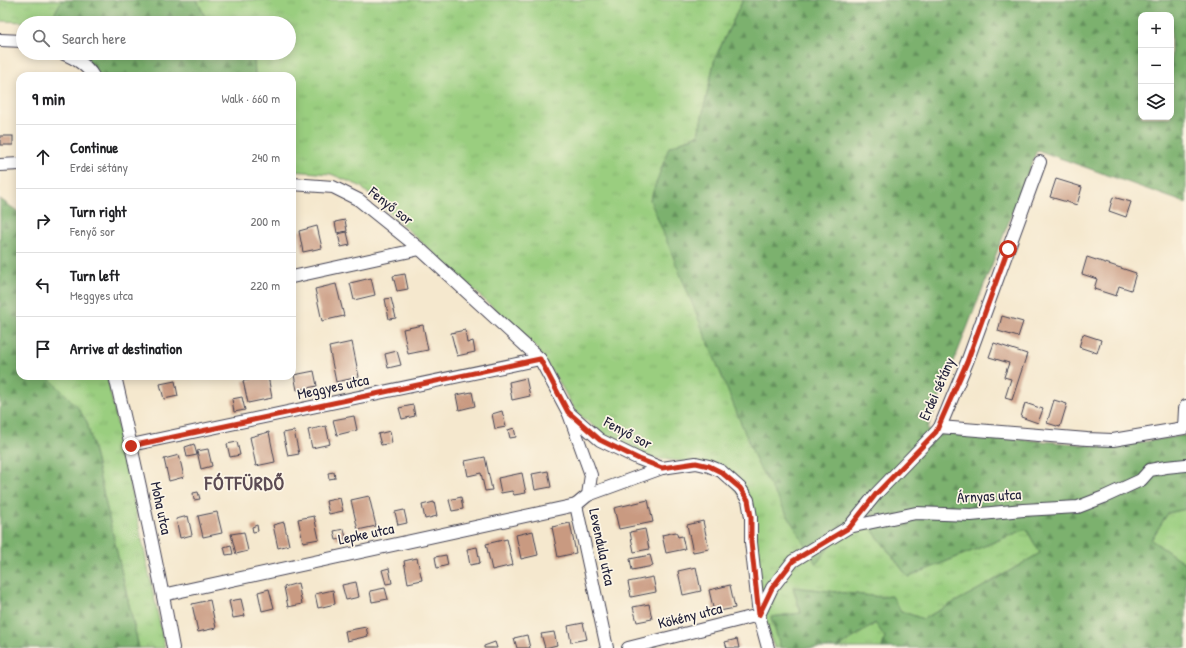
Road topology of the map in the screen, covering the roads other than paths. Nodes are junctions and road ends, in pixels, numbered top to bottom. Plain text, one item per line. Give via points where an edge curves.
1 (0, 40) edge
2 (16, 41) edge
3 (76, 60) edge
4 (91, 72) edge
5 (1040, 162) dead end
6 (16, 164) edge
7 (0, 165) edge
8 (296, 184) edge
9 (420, 249) junction
10 (296, 276) edge
11 (540, 359) junction
12 (116, 380) edge
13 (1186, 406) edge
14 (568, 412) junction
15 (940, 427) junction
16 (1185, 428) edge
17 (131, 446) junction
18 (1186, 465) edge
19 (662, 468) junction
20 (588, 495) junction
21 (576, 505) junction
22 (850, 527) junction
23 (163, 595) junction
24 (759, 615) junction
25 (173, 648) edge
26 (607, 648) edge
27 (628, 648) edge
28 (768, 648) edge

1 - 2 street
3 - 4 street
5 - 15 street, Erdei sétány via 967,362
6 - 7 street
8 - 9 street, Fenyő sor via 334,187 359,200
9 - 10 street
9 - 11 street, Fenyő sor
11 - 14 street, Fenyő sor
11 - 17 street, Meggyes utca
12 - 17 street, Moha utca
13 - 16 street
14 - 19 street, Fenyő sor via 600,440
14 - 20 street, Levendula utca via 591,475
15 - 16 street via 1113,440
15 - 22 street, Erdei sétány via 876,494
17 - 23 street, Moha utca
18 - 22 street, Árnyas utca via 1150,470 1141,480 1078,507 971,515 916,513
19 - 20 street
19 - 24 street, Fenyő sor via 696,463 709,466 721,472 740,488 748,500
20 - 21 street, Levendula utca
21 - 23 street, Lepke utca
21 - 26 street, Levendula utca
22 - 24 street, Erdei sétány via 793,561 772,588
23 - 25 street, Moha utca
24 - 27 street, Kökény utca
24 - 28 street, Fenyő sor

